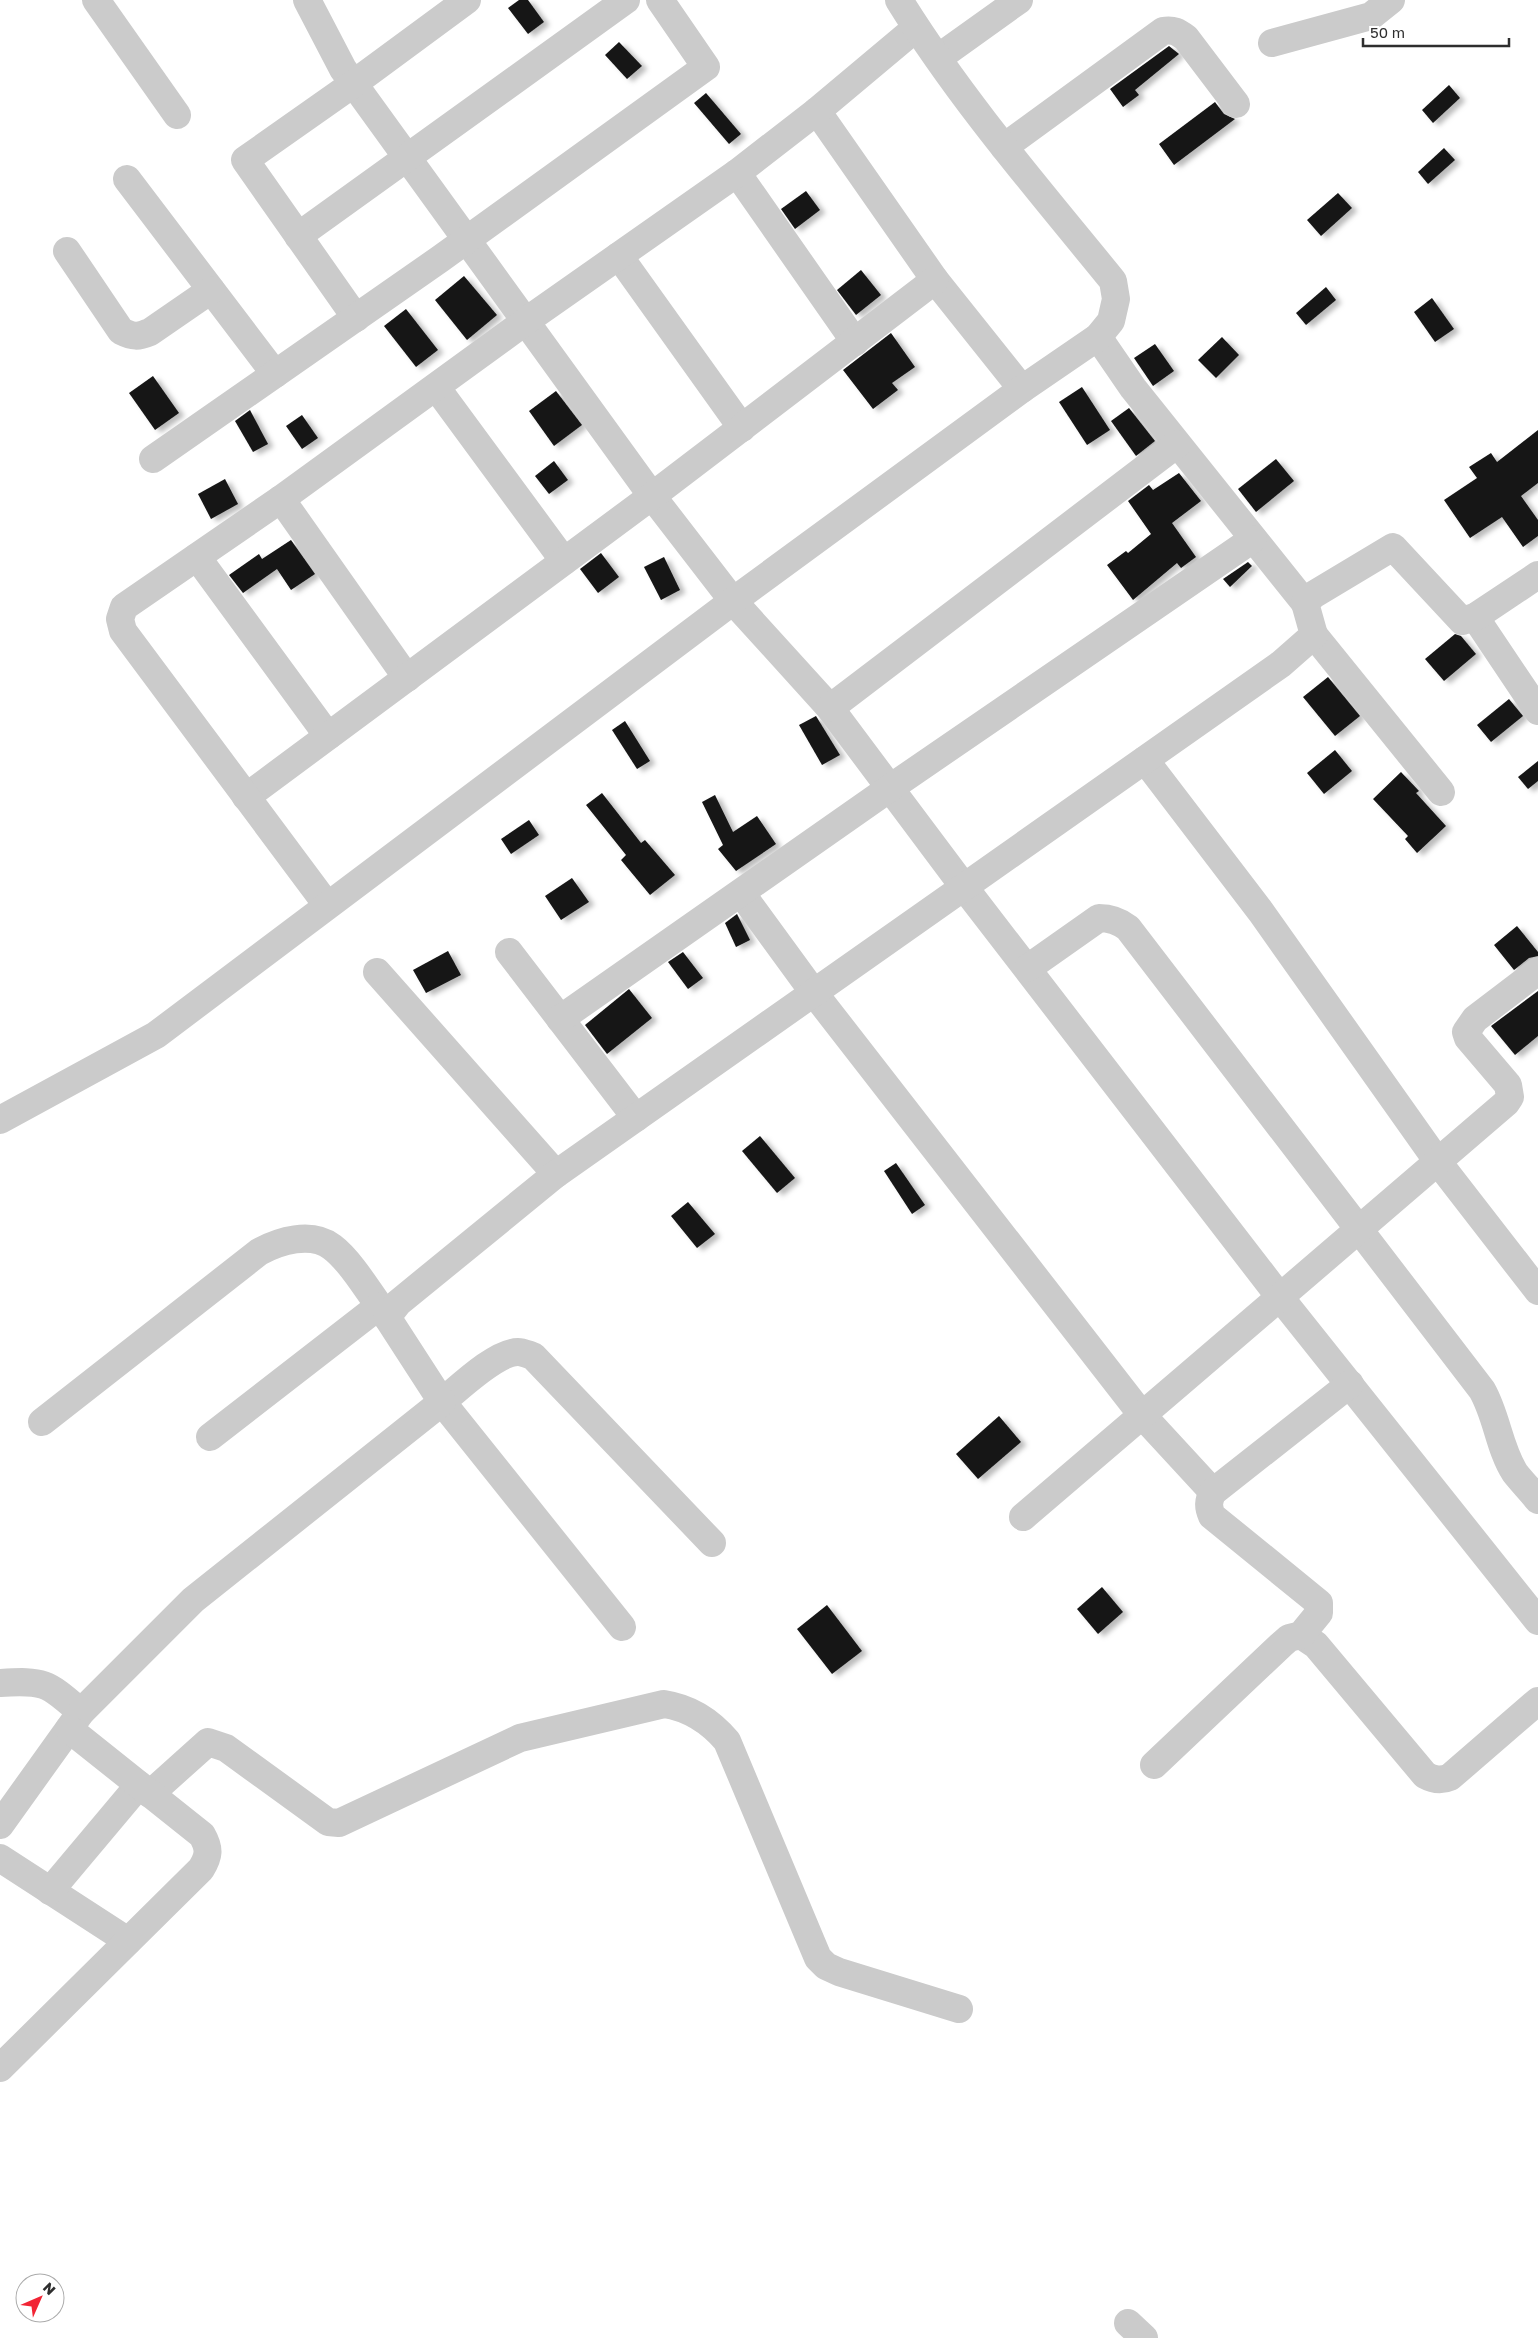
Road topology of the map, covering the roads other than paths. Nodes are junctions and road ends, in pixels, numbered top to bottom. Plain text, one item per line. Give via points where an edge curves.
1 (96, 0) edge
2 (307, 0) edge
3 (467, 0) edge
4 (626, 0) edge
5 (660, 0) edge
6 (899, 0) edge
7 (1019, 0) edge
8 (1391, 0) edge
9 (916, 28) junction
10 (1272, 42) dead end
11 (938, 58) junction
12 (354, 84) junction
13 (1236, 104) dead end
14 (817, 111) junction
15 (177, 115) dead end
16 (1004, 147) junction
17 (408, 158) junction
18 (737, 173) junction
19 (127, 179) dead end
20 (298, 236) junction
21 (468, 239) junction
22 (67, 251) dead end
23 (619, 256) junction
24 (935, 280) junction
25 (211, 290) junction
26 (356, 318) junction
27 (526, 321) junction
28 (1098, 337) junction
29 (855, 342) junction
30 (275, 374) junction
31 (436, 387) junction
32 (1022, 389) junction
33 (742, 428) junction
34 (1177, 444) junction
35 (153, 459) dead end
36 (652, 496) junction
37 (281, 500) junction
38 (1253, 539) junction
39 (197, 557) junction
40 (564, 562) junction
41 (1538, 575) edge
42 (733, 600) junction
43 (1305, 603) junction
44 (1474, 617) junction
45 (1314, 635) junction
46 (407, 678) junction
47 (830, 708) junction
48 (1538, 711) edge
49 (328, 736) junction
50 (1145, 760) junction
51 (890, 788) junction
52 (1441, 792) dead end
53 (246, 797) junction
54 (964, 887) junction
55 (741, 892) junction
56 (327, 904) junction
57 (509, 952) dead end
58 (1028, 968) junction
59 (1538, 971) edge
60 (377, 972) dead end
61 (814, 993) junction
62 (560, 1019) junction
63 (636, 1118) junction
64 (0, 1120) edge
65 (1438, 1162) junction
66 (556, 1174) junction
67 (1359, 1231) junction
68 (1538, 1291) edge
69 (1279, 1296) junction
70 (383, 1312) junction
71 (1350, 1384) junction
72 (442, 1402) junction
73 (1142, 1415) junction
74 (42, 1422) dead end
75 (210, 1437) dead end
76 (1213, 1492) junction
77 (1538, 1500) edge
78 (1023, 1517) dead end
79 (712, 1543) dead end
80 (1538, 1621) edge
81 (622, 1627) dead end
82 (1301, 1634) junction
83 (0, 1683) edge
84 (1538, 1701) edge
85 (75, 1720) junction
86 (1154, 1765) dead end
87 (145, 1790) junction
88 (0, 1825) edge
89 (0, 1858) edge
90 (50, 1891) junction
91 (128, 1941) junction
92 (959, 2009) dead end
93 (0, 2068) edge

1 - 15 street
2 - 12 street
3 - 12 street
4 - 17 street
5 - 21 street via 706,67
6 - 9 street
7 - 11 street
8 - 10 street via 1370,16
9 - 11 street
9 - 14 street
11 - 16 street
12 - 17 street
12 - 20 street via 245,160
13 - 16 street via 1186,38 1177,31 1163,31
14 - 18 street
14 - 24 street
16 - 28 street via 1113,281 1116,299 1111,321
17 - 20 street
17 - 21 street
18 - 23 street
18 - 29 street
19 - 25 street
20 - 26 street
21 - 26 street
21 - 27 street
22 - 25 street via 121,331 131,336 150,332
23 - 27 street
23 - 33 street
24 - 29 street
24 - 32 street
25 - 30 street
26 - 30 street
27 - 31 street
27 - 36 street
28 - 32 street
28 - 34 street
29 - 33 street
30 - 35 street
31 - 37 street
31 - 40 street
32 - 42 street
33 - 36 street
34 - 38 street
34 - 47 street
36 - 40 street
36 - 42 street
37 - 39 street
37 - 46 street
38 - 43 street
38 - 51 street
39 - 49 street
39 - 53 street via 124,607 120,619 124,631
40 - 46 street
41 - 44 street
42 - 47 street
42 - 56 street
43 - 44 street via 1393,547 1462,621
43 - 45 street
44 - 48 street
45 - 50 street via 1281,664
45 - 52 street
46 - 49 street
47 - 51 street
49 - 53 street
50 - 54 street
50 - 65 street via 1260,912
51 - 54 street
51 - 55 street
53 - 56 street
54 - 58 street
54 - 61 street
55 - 61 street
55 - 62 street
56 - 64 street via 156,1035
57 - 62 street
58 - 67 street via 1099,918 1119,921 1128,928
58 - 69 street
59 - 65 street via 1469,1025 1468,1038 1508,1085 1510,1097
60 - 66 street
61 - 63 street
61 - 73 street
62 - 63 street
63 - 66 street
65 - 67 street
65 - 68 street
66 - 70 street
67 - 69 street
67 - 77 street via 1482,1390 1494,1414 1510,1463
69 - 71 street
69 - 73 street
70 - 72 street
70 - 74 street via 331,1246 313,1240 287,1240 273,1244
70 - 75 street
71 - 76 street
71 - 80 street
72 - 79 street via 504,1356 518,1352 533,1356
72 - 81 street
72 - 85 street via 193,1600
73 - 76 street
73 - 78 street
76 - 82 street via 1208,1509 1212,1516 1319,1603 1319,1613
82 - 84 street via 1316,1645 1426,1775 1433,1779 1450,1777
82 - 86 street via 1281,1645
83 - 85 street via 36,1682 54,1688
85 - 87 street
85 - 88 street
87 - 90 street
87 - 91 street via 202,1835 209,1846 208,1858 201,1869
87 - 92 street via 208,1742 226,1748 328,1822 339,1823 520,1738 664,1704 680,1707 715,1727 727,1741 818,1958 839,1972
89 - 90 street
90 - 91 street
91 - 93 street

